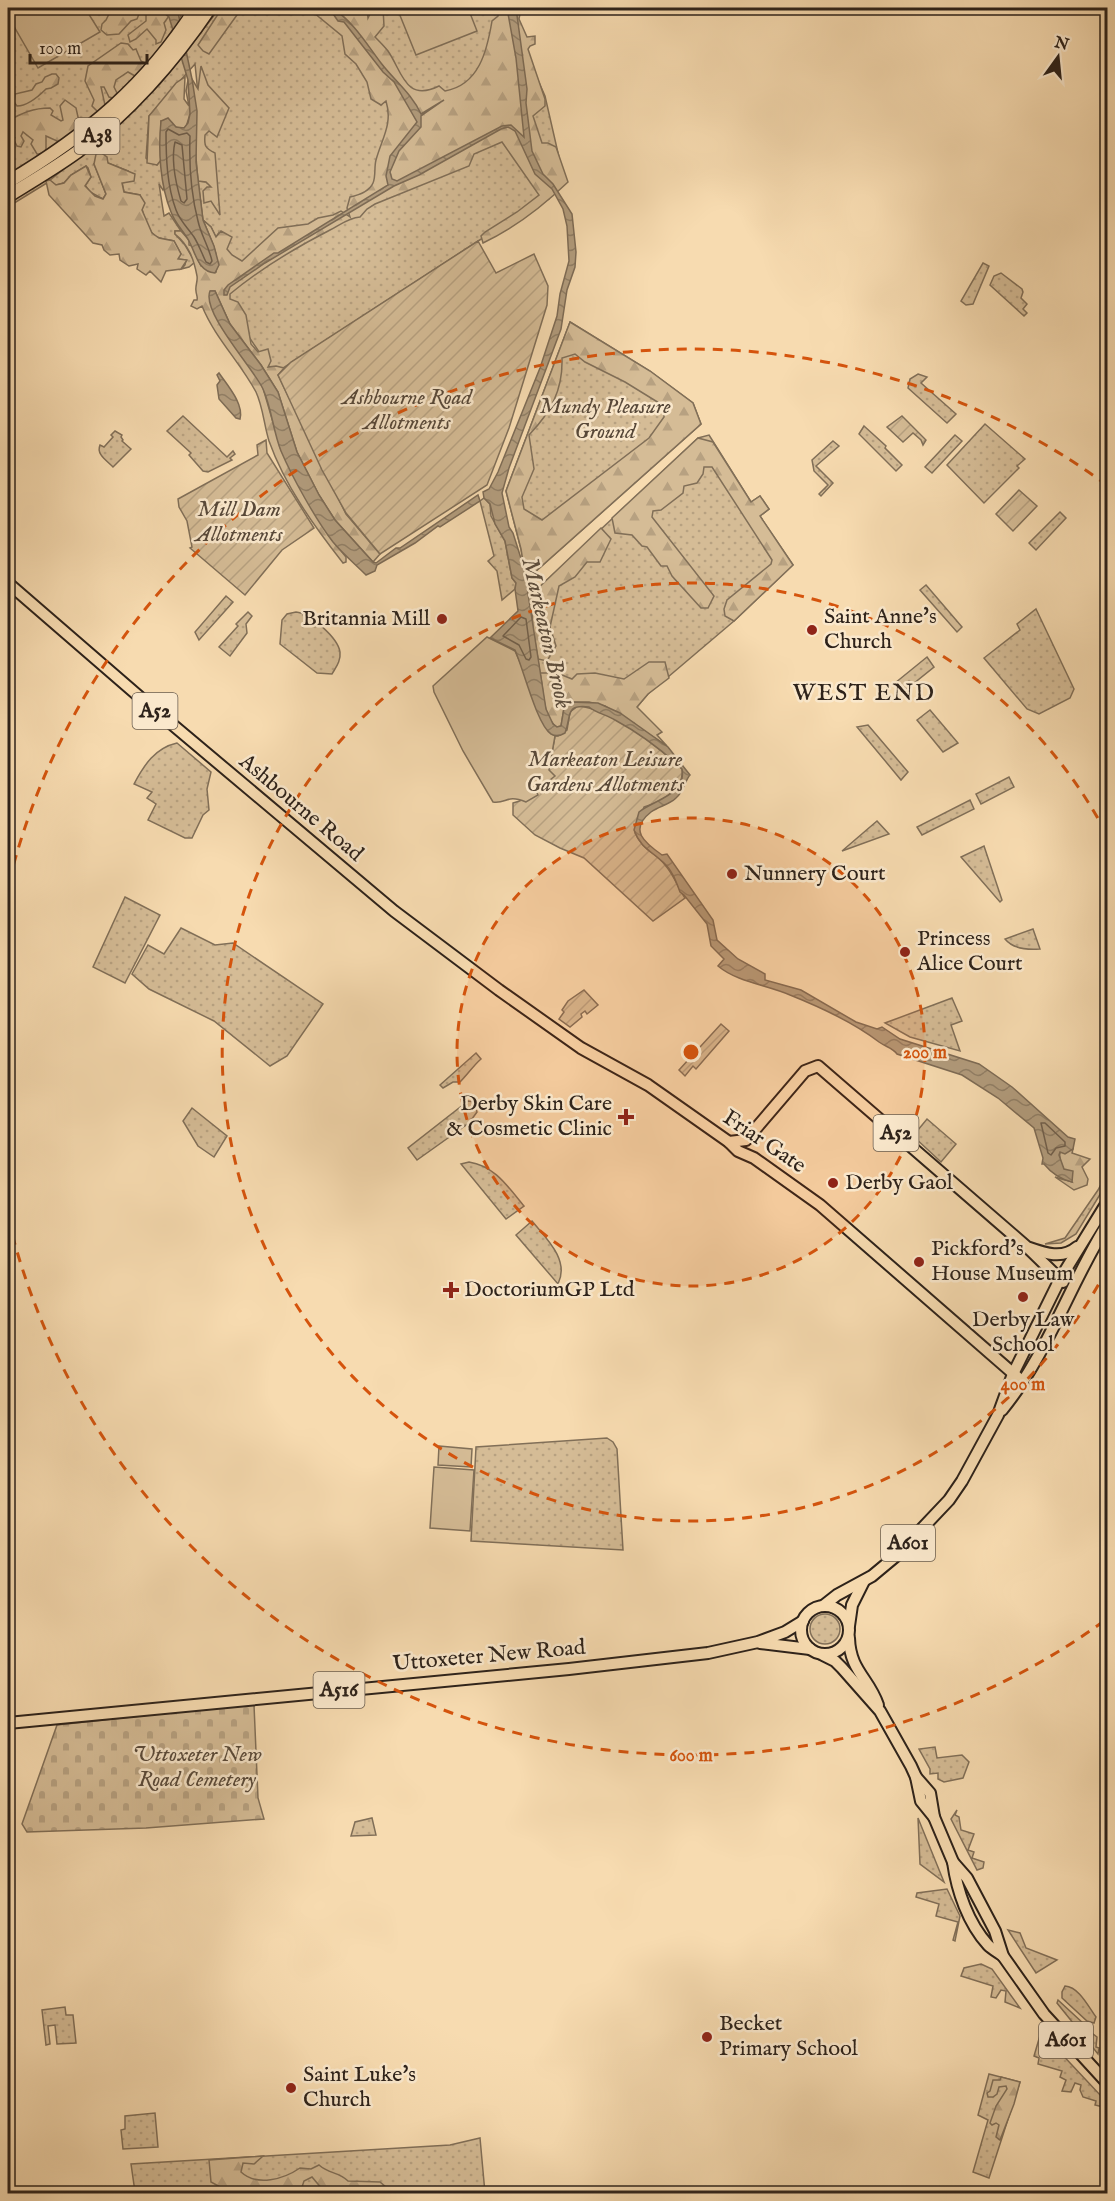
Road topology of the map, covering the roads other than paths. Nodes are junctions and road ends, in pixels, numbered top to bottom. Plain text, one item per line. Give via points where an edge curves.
1 (196, 8) edge
2 (210, 8) edge
3 (8, 182) edge
4 (8, 196) edge
5 (8, 583) edge
6 (581, 1048) joint
7 (746, 1140) junction
8 (729, 1142) junction
9 (754, 1158) junction
10 (1107, 1201) edge
11 (1107, 1222) edge
12 (1080, 1245) junction
13 (1027, 1247) junction
14 (1060, 1279) junction
15 (1068, 1294) junction
16 (1013, 1374) junction
17 (1022, 1382) junction
18 (998, 1415) junction
19 (864, 1581) junction
20 (823, 1606) junction
21 (803, 1621) junction
22 (849, 1626) junction
23 (849, 1638) junction
24 (758, 1642) junction
25 (810, 1649) junction
26 (823, 1655) junction
27 (880, 1711) junction
28 (8, 1723) edge
29 (1107, 2084) edge

1 - 3 highway, A38 via 143,77 99,120
2 - 4 highway, A38 via 174,59 107,128 75,154
5 - 6 main road, Ashbourne Road / A52 via 394,911
6 - 8 main road, Friar Gate / A52 via 648,1085
7 - 8 main road
7 - 9 main road
7 - 13 main road, A52 via 805,1071 815,1066 821,1068
8 - 9 main road, Friar Gate / A52
9 - 16 main road, Friar Gate / A52 via 820,1205
10 - 12 main road, A601
11 - 15 main road, A601
12 - 13 main road, A52 via 1062,1254
12 - 14 main road, A601
13 - 14 main road
14 - 15 main road
14 - 16 main road, A601
15 - 17 main road, A601 via 1050,1335
16 - 17 main road, Friar Gate
16 - 18 main road, A601
17 - 18 main road, A601
18 - 19 main road, A601 via 949,1500 896,1556
19 - 20 main road, A601
19 - 22 main road, A601 via 852,1605
20 - 21 main road, A601
20 - 22 main road via 840,1611
21 - 24 main road, Uttoxeter New Road / A516
21 - 25 main road via 801,1634
22 - 23 main road, A601
23 - 26 main road via 840,1650
23 - 27 main road, A601 via 852,1660
24 - 25 main road, Uttoxeter New Road / A516
24 - 28 main road, Uttoxeter New Road / A516 via 708,1653 611,1664
25 - 26 main road, A601
26 - 27 main road, A601 via 838,1664
27 - 29 main road, A601 via 916,1777 930,1793 934,1817 953,1862 956,1884 973,1921 1044,2014

